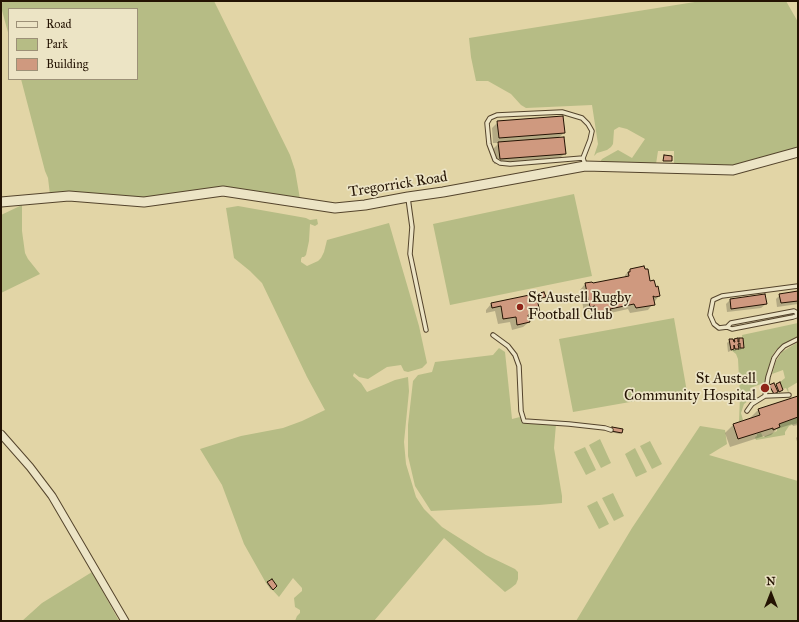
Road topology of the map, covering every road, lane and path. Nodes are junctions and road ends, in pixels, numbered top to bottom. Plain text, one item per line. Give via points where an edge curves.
1 (798, 152) edge
2 (584, 162) junction
3 (408, 197) junction
4 (1, 202) edge
5 (798, 286) edge
6 (798, 313) edge
7 (727, 327) junction
8 (426, 330) dead end
9 (493, 335) dead end
10 (798, 339) edge
11 (789, 395) dead end
12 (765, 396) junction
13 (747, 411) dead end
14 (611, 430) dead end
15 (1, 434) edge
16 (124, 621) edge

1 - 2 street, Tregorrick Road via 733,170
2 - 2 lane via 500,163 495,160 487,123 490,118 497,115 562,112 582,118 592,131
2 - 3 street, Tregorrick Road
3 - 4 street, Tregorrick Road via 335,208 223,191 144,202 69,196
3 - 8 lane via 412,228 410,254
5 - 7 lane via 722,296 713,300 710,315 714,324 719,328
6 - 7 lane via 794,311 746,320 731,323
6 - 7 lane via 793,317 732,329
9 - 14 lane via 508,346 519,366 521,411 524,421
10 - 12 lane via 784,346 774,358
11 - 12 lane
12 - 13 lane via 752,404
15 - 16 street via 52,496

